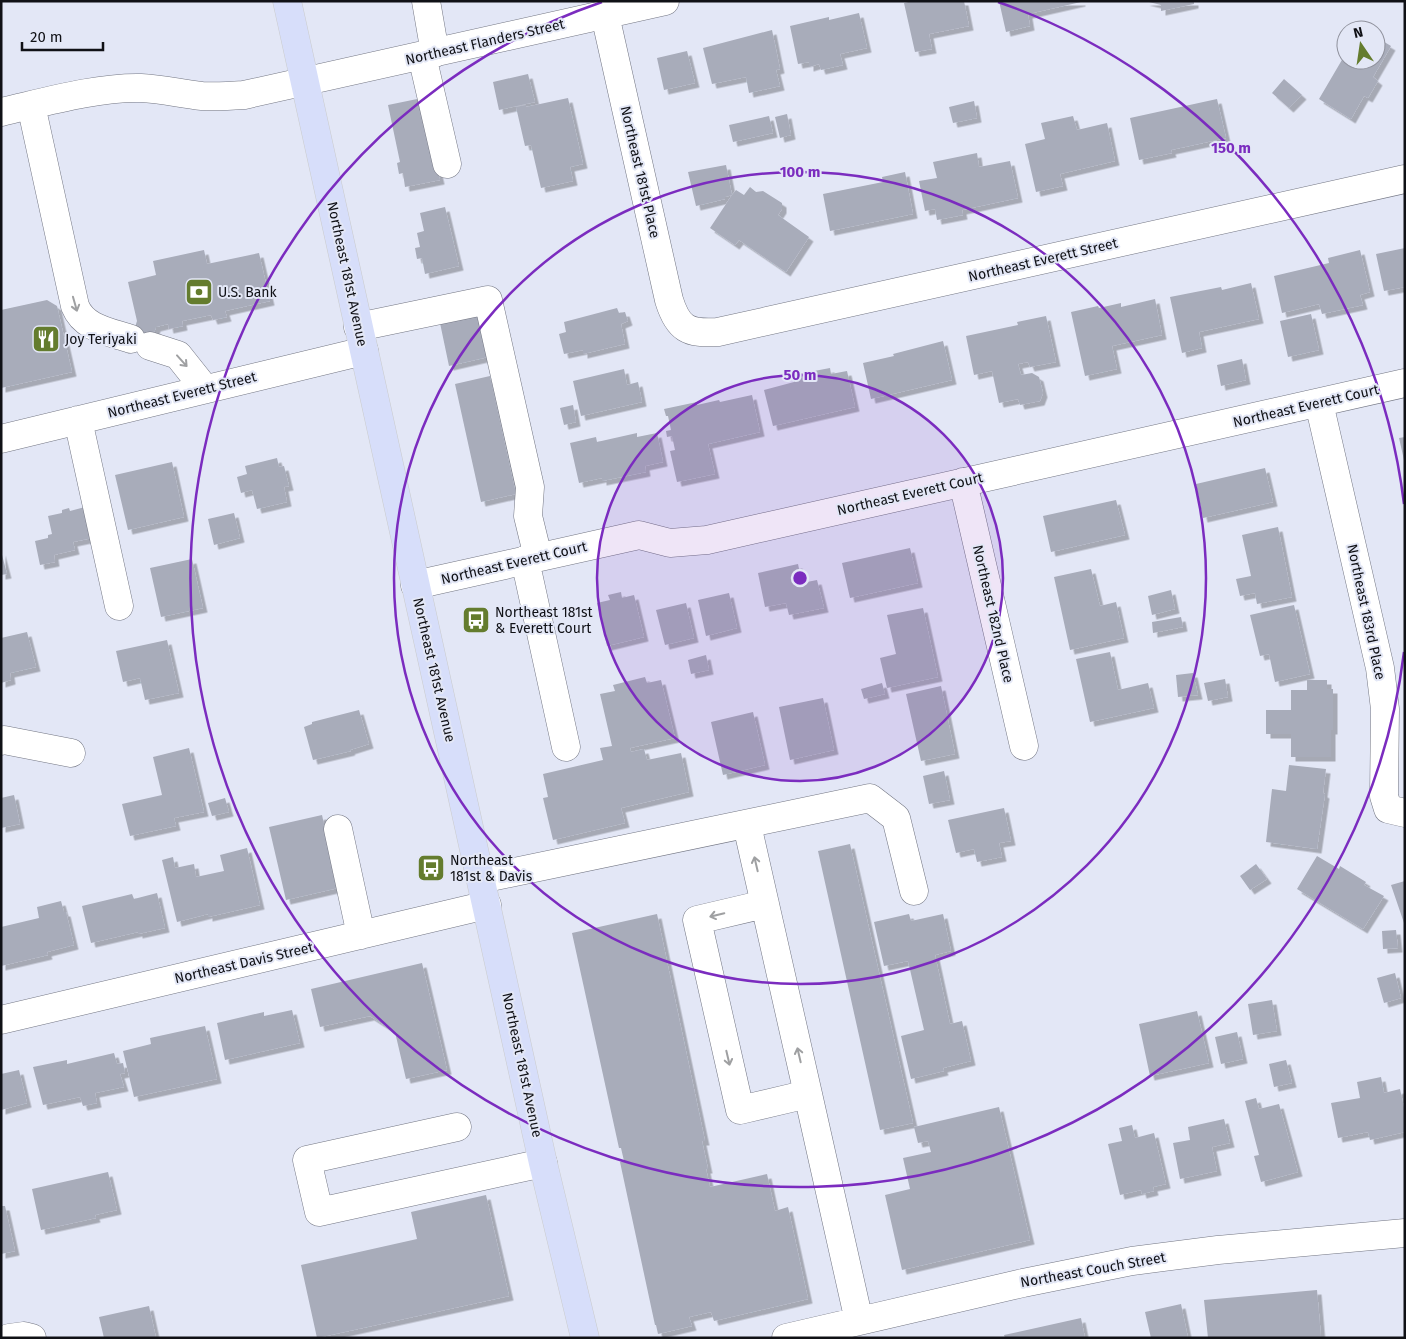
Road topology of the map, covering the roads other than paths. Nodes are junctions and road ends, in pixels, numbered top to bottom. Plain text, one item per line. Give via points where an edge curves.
1 (287, 1) edge
2 (426, 1) edge
3 (665, 1) edge
4 (605, 15) junction
5 (429, 54) junction
6 (304, 82) junction
7 (31, 105) junction
8 (1, 112) edge
9 (447, 164) dead end
10 (1405, 179) edge
11 (682, 325) joint
12 (361, 339) junction
13 (1405, 383) edge
14 (206, 389) junction
15 (1319, 403) junction
16 (78, 420) junction
17 (1, 438) edge
18 (963, 482) junction
19 (531, 559) junction
20 (415, 585) junction
21 (119, 606) dead end
22 (1, 741) edge
23 (1024, 746) dead end
24 (566, 747) dead end
25 (71, 754) dead end
26 (1404, 813) edge
27 (747, 825) junction
28 (338, 829) dead end
29 (914, 891) dead end
30 (484, 892) junction
31 (765, 904) junction
32 (361, 935) junction
33 (1, 1020) edge
34 (808, 1094) junction
35 (457, 1127) dead end
36 (543, 1163) junction
37 (1405, 1233) edge
38 (852, 1327) edge
39 (585, 1338) edge
40 (786, 1338) edge

1 - 6 main road, Northeast 181st Avenue
2 - 5 street
3 - 4 street, Northeast Flanders Street
4 - 5 street, Northeast Flanders Street
4 - 11 street, Northeast 181st Place via 669,300 674,316
5 - 6 street, Northeast Flanders Street
5 - 9 street
6 - 7 street, Northeast Flanders Street via 224,97 122,88
6 - 12 main road, Northeast 181st Avenue
7 - 8 street, Northeast Flanders Street
7 -> 14 street via 78,314 90,325 178,355
10 - 11 street, Northeast Everett Street via 718,332 698,334
12 - 14 street, Northeast Everett Street
12 - 19 street, Northeast Everett Street via 488,300 530,487
12 - 20 main road, Northeast 181st Avenue
13 - 15 street, Northeast Everett Court
14 - 16 street, Northeast Everett Street
15 - 18 street, Northeast Everett Court
15 - 26 street, Northeast 183rd Place via 1380,668 1385,708 1384,796 1388,809
16 - 17 street, Northeast Everett Street
16 - 21 street
18 - 19 street, Northeast Everett Court via 707,540 670,543 639,535
18 - 23 street, Northeast 182nd Place
19 - 20 street, Northeast Everett Court
19 - 24 street
20 - 30 main road, Northeast 181st Avenue
22 - 25 street
27 - 29 street, Northeast Davis Street via 870,798 896,818
27 - 30 street, Northeast Davis Street
31 -> 27 street
28 - 32 street
30 - 32 street, Northeast Davis Street
30 - 36 main road, Northeast 181st Avenue
34 -> 31 street
31 -> 34 street via 697,920 705,958 740,1110
32 - 33 street, Northeast Davis Street
34 - 38 street via 848,1271
35 - 36 street via 307,1160 319,1212
36 - 39 main road, Northeast 181st Avenue
37 - 38 street, Northeast Couch Street via 1132,1261 1023,1282
38 - 40 street, Northeast Couch Street

